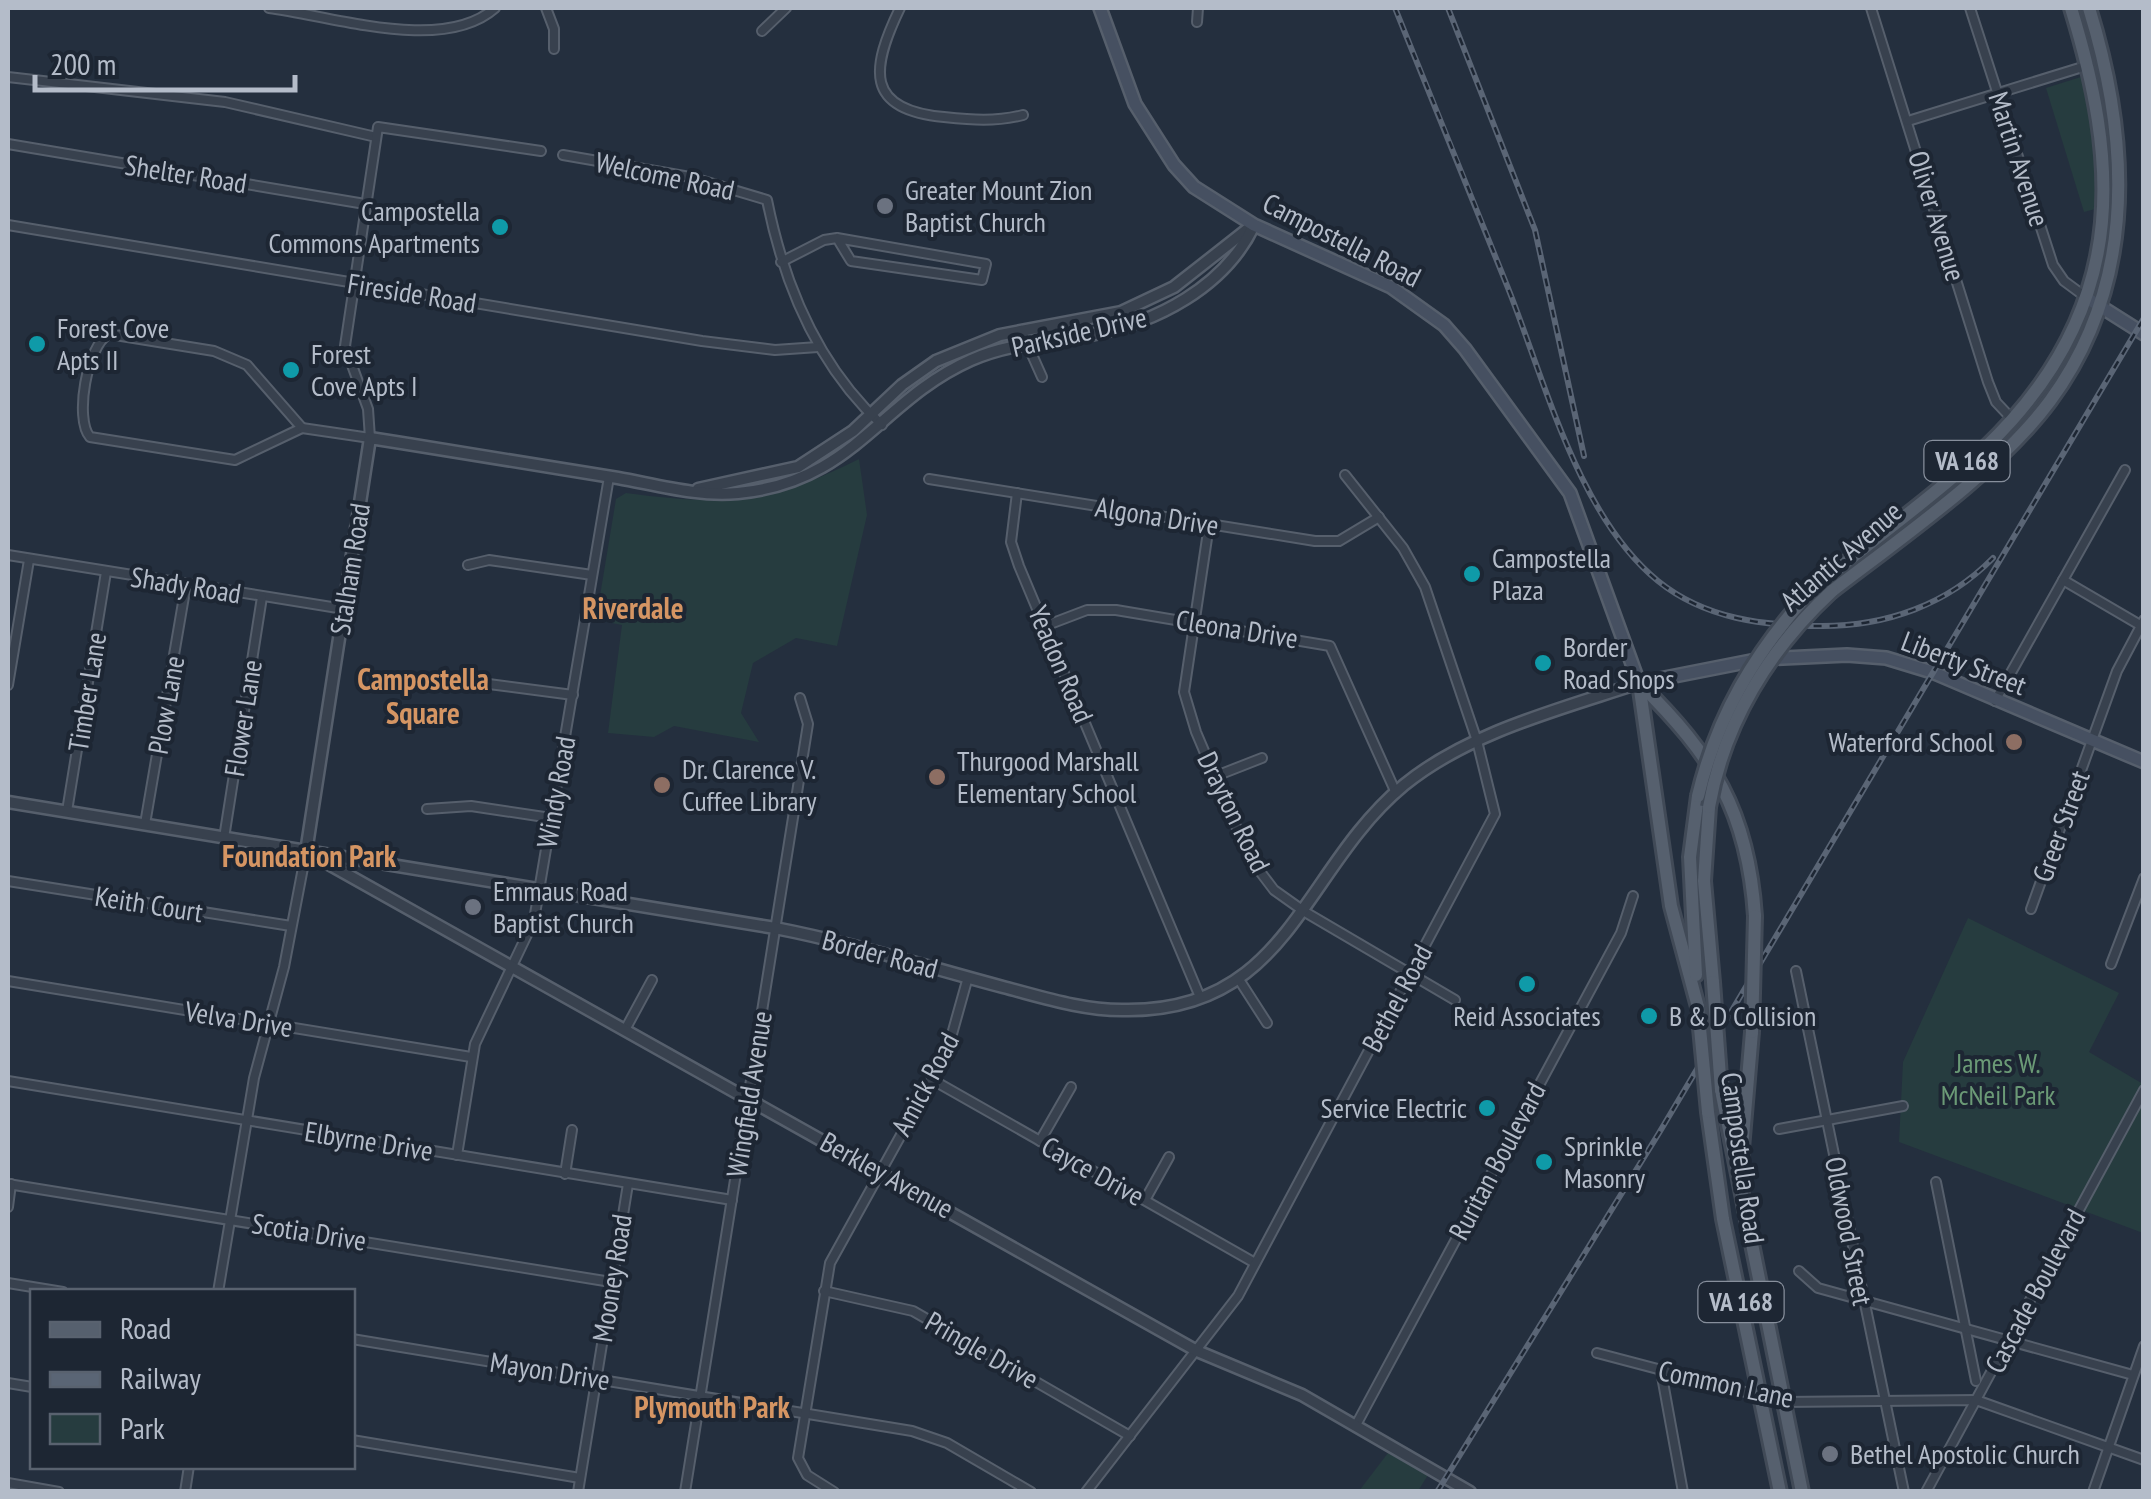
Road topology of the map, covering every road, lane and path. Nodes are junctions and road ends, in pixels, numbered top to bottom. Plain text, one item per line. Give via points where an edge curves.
1 (268, 8) edge
2 (495, 8) edge
3 (546, 8) edge
4 (786, 8) edge
5 (900, 8) edge
6 (1100, 8) edge
7 (1198, 8) edge
8 (1871, 8) edge
9 (1970, 8) edge
10 (2071, 8) edge
11 (2089, 8) edge
12 (323, 11) edge
13 (1198, 22) dead end
14 (762, 32) dead end
15 (554, 49) dead end
16 (2088, 65) junction
17 (8, 77) edge
18 (1998, 94) junction
19 (1023, 115) dead end
20 (1908, 121) junction
21 (376, 137) junction
22 (8, 144) edge
23 (541, 152) dead end
24 (562, 155) dead end
25 (365, 204) junction
26 (8, 225) edge
27 (1254, 225) junction
28 (837, 238) junction
29 (782, 262) junction
30 (352, 283) junction
31 (2087, 298) junction
32 (2101, 307) junction
33 (1022, 330) junction
34 (2144, 334) edge
35 (1026, 343) junction
36 (818, 347) junction
37 (1042, 377) dead end
38 (871, 414) junction
39 (2012, 420) junction
40 (882, 425) junction
41 (302, 428) junction
42 (370, 438) junction
43 (2125, 470) dead end
44 (1345, 475) dead end
45 (609, 477) junction
46 (930, 479) dead end
47 (698, 489) junction
48 (1017, 493) junction
49 (1379, 516) junction
50 (1209, 525) junction
51 (8, 556) edge
52 (28, 560) junction
53 (468, 565) dead end
54 (106, 572) junction
55 (592, 575) junction
56 (2063, 580) junction
57 (186, 585) junction
58 (262, 597) junction
59 (344, 609) junction
60 (1194, 622) junction
61 (2142, 623) edge
62 (1045, 626) junction
63 (1639, 683) junction
64 (8, 685) edge
65 (448, 687) dead end
66 (573, 696) junction
67 (800, 698) dead end
68 (1995, 701) junction
69 (1477, 742) junction
70 (2092, 743) junction
71 (1262, 758) dead end
72 (2144, 762) edge
73 (1216, 776) junction
74 (1396, 793) junction
75 (8, 802) edge
76 (427, 809) dead end
77 (67, 811) junction
78 (551, 818) junction
79 (145, 824) junction
80 (224, 838) junction
81 (306, 852) junction
82 (370, 862) junction
83 (2144, 878) edge
84 (8, 881) edge
85 (361, 882) junction
86 (540, 890) junction
87 (1634, 896) dead end
88 (2031, 910) dead end
89 (1305, 912) junction
90 (291, 926) junction
91 (776, 928) junction
92 (2111, 964) dead end
93 (514, 966) junction
94 (1796, 971) dead end
95 (1410, 974) junction
96 (968, 977) junction
97 (1238, 978) junction
98 (652, 980) dead end
99 (8, 981) edge
100 (1200, 997) junction
101 (1455, 1000) dead end
102 (1698, 1007) junction
103 (268, 1023) junction
104 (1267, 1023) dead end
105 (626, 1028) junction
106 (471, 1057) junction
107 (931, 1080) junction
108 (8, 1081) edge
109 (1071, 1087) dead end
110 (2144, 1090) edge
111 (748, 1097) junction
112 (1903, 1106) dead end
113 (246, 1121) junction
114 (1826, 1121) junction
115 (1779, 1128) dead end
116 (572, 1130) dead end
117 (1040, 1142) junction
118 (456, 1155) junction
119 (1169, 1157) dead end
120 (879, 1170) junction
121 (565, 1174) junction
122 (1936, 1182) dead end
123 (9, 1184) edge
124 (628, 1184) junction
125 (1739, 1195) junction
126 (732, 1200) junction
127 (1146, 1200) junction
128 (8, 1207) edge
129 (230, 1218) junction
130 (1254, 1263) junction
131 (1799, 1271) dead end
132 (8, 1282) edge
133 (611, 1282) junction
134 (46, 1289) edge
135 (218, 1289) edge
136 (824, 1291) junction
137 (1863, 1301) junction
138 (1969, 1330) junction
139 (355, 1339) edge
140 (2007, 1340) junction
141 (2144, 1346) edge
142 (1197, 1351) junction
143 (1597, 1354) dead end
144 (1661, 1371) junction
145 (2133, 1375) junction
146 (596, 1379) junction
147 (1976, 1381) dead end
148 (700, 1396) junction
149 (1761, 1398) junction
150 (1884, 1400) junction
151 (1976, 1400) junction
152 (1783, 1402) junction
153 (804, 1414) junction
154 (1356, 1424) junction
155 (1130, 1436) junction
156 (355, 1440) edge
157 (2108, 1447) junction
158 (2144, 1460) edge
159 (580, 1478) junction
160 (8, 1483) edge
161 (1927, 1490) edge
162 (59, 1492) edge
163 (578, 1492) edge
164 (684, 1492) edge
165 (834, 1492) edge
166 (1031, 1492) edge
167 (1086, 1492) edge
168 (1470, 1492) edge
169 (1684, 1492) edge
170 (1780, 1492) edge
171 (1802, 1492) edge
172 (1904, 1492) edge
173 (1940, 1492) edge
174 (2093, 1492) edge

1 - 12 street
2 - 12 street via 467,25 436,32
3 - 15 street
4 - 14 street
5 - 19 street via 878,63 880,82 897,106 994,122
6 - 27 main road, Campostella Road via 1129,91 1174,165 1208,197
7 - 13 street
8 - 20 street, Oliver Avenue
9 - 18 street, Martin Avenue
10 - 16 main road, Atlantic Avenue / VA 168
11 - 32 main road, Atlantic Avenue / VA 168 via 2112,90 2120,154 2114,248
16 - 18 street
16 - 31 main road, Atlantic Avenue / VA 168 via 2105,172
17 - 21 street via 225,102
18 - 20 street
18 - 31 street, Martin Avenue via 2053,265
20 - 39 street, Oliver Avenue via 1992,394
21 - 23 street via 378,127
21 - 25 street, Stalham Road
22 - 25 street, Shelter Road
24 - 29 street, Welcome Road via 690,177 767,200
25 - 30 street, Stalham Road
26 - 30 street, Fireside Road
27 - 33 street, Parkside Drive via 1157,296 1110,315
27 - 35 street, Parkside Drive via 1223,270 1159,314 1092,334
27 - 63 main road, Campostella Road via 1391,287 1444,325 1570,493
28 - 28 street via 851,261 982,280 986,264
28 - 29 street
29 - 36 street
30 - 36 street, Fireside Road via 702,341 775,350
30 - 42 street, Stalham Road via 344,346 368,410
31 - 32 main road
31 - 39 main road, Atlantic Avenue / VA 168
32 - 34 main road
32 - 125 main road, Atlantic Avenue / VA 168, bridge via 2069,372 2026,428 1791,631 1732,728 1709,808 1704,880 1721,1090
33 - 35 street
33 - 38 street, Parkside Drive via 936,362
35 - 37 street
35 - 40 street, Parkside Drive via 947,373
36 - 38 street
38 - 40 street
38 - 47 street, Parkside Drive via 798,467
39 - 102 main road, Atlantic Avenue / VA 168, bridge via 1810,592 1746,672 1722,720 1698,796 1690,886
40 - 47 street, Parkside Drive via 827,468 797,481 736,493
41 - 41 street via 235,460 96,440 85,432 82,417 92,352 101,338 116,334 225,354 247,365
41 - 42 street, Parkside Drive
42 - 45 street, Parkside Drive
42 - 59 street, Stalham Road
43 - 56 street
44 - 49 street, Bethel Road
45 - 47 street, Parkside Drive
45 - 55 street, Windy Road
46 - 48 street, Algona Drive
48 - 50 street, Algona Drive
48 - 62 street, Yeadon Road via 1013,549
49 - 50 street, Algona Drive via 1351,536 1328,542
49 - 69 street, Bethel Road via 1425,587
50 - 60 street, Drayton Road
51 - 52 street, Shady Road
52 - 54 street, Shady Road
52 - 64 street
53 - 55 street via 489,560
54 - 57 street, Shady Road
54 - 77 street, Timber Lane
55 - 66 street, Windy Road
56 - 61 street
56 - 68 street
57 - 58 street, Shady Road
57 - 79 street, Plow Lane
58 - 59 street, Shady Road
58 - 80 street, Flower Lane
59 - 81 street, Stalham Road
60 - 62 street, Cleona Drive via 1100,609
60 - 73 street, Drayton Road via 1184,692
60 - 74 street, Cleona Drive via 1330,646
61 - 70 street, Greer Street
62 - 100 street, Yeadon Road
63 - 68 main road, Liberty Street via 1742,661 1846,655 1908,664
63 - 69 street, Border Road
63 - 102 main road via 1671,906
63 - 125 main road, bridge via 1725,787 1748,852 1752,1032
65 - 66 street via 480,683
66 - 78 street, Windy Road
67 - 91 street, Wingfield Avenue via 808,724
68 - 70 main road, Liberty Street
69 - 74 street, Border Road
69 - 95 street, Bethel Road via 1495,814
70 - 72 main road, Liberty Street
70 - 88 street, Greer Street
71 - 73 street
73 - 89 street, Drayton Road via 1262,877
74 - 89 street, Border Road via 1346,847
75 - 77 street, Border Road
76 - 78 street via 471,806
77 - 79 street, Border Road
78 - 86 street, Windy Road
79 - 80 street, Border Road
80 - 81 street, Border Road
81 - 82 street, Border Road
81 - 85 street, Berkley Avenue
81 - 90 street, Stalham Road
82 - 85 street
82 - 86 street, Border Road
83 - 92 street
84 - 90 street, Keith Court
85 - 93 street, Berkley Avenue
86 - 91 street, Border Road
86 - 93 street, Windy Road
87 - 154 street, Ruritan Boulevard via 1621,933
89 - 95 street, Drayton Road
89 - 97 street, Border Road
90 - 103 street, Stalham Road
91 - 96 street, Border Road
91 - 111 street, Wingfield Avenue
93 - 105 street, Berkley Avenue
93 - 106 street, Windy Road
94 - 114 street, Oldwood Street
95 - 101 street, Drayton Road
95 - 130 street, Bethel Road
96 - 100 street, Border Road via 1108,1010
96 - 107 street, Amick Road via 952,1042
97 - 100 street, Border Road
97 - 104 street
98 - 105 street
99 - 103 street, Velva Drive
102 - 149 main road, Campostella Road / VA 168, bridge via 1723,1219
103 - 106 street, Velva Drive
103 - 113 street, Stalham Road
105 - 111 street, Berkley Avenue
106 - 118 street, Windy Road
107 - 117 street, Cayce Drive
107 - 120 street, Amick Road
108 - 113 street, Elbyrne Drive
109 - 117 street
110 - 140 street, Cascade Boulevard
111 - 120 street, Berkley Avenue
111 - 126 street, Wingfield Avenue
112 - 114 street
113 - 118 street, Elbyrne Drive
113 - 129 street, Stalham Road
114 - 115 street
114 - 137 street, Oldwood Street
116 - 121 street
117 - 127 street, Cayce Drive
118 - 121 street, Elbyrne Drive
119 - 127 street
120 - 136 street, Amick Road via 835,1251
120 - 142 street, Berkley Avenue
121 - 124 street, Elbyrne Drive
122 - 138 street
123 - 128 street
123 - 129 street, Scotia Drive
124 - 126 street, Elbyrne Drive
124 - 133 street, Mooney Road
125 - 152 main road, Campostella Road / VA 168
126 - 148 street, Wingfield Avenue
127 - 130 street, Cayce Drive
129 - 133 street, Scotia Drive
129 - 135 street, Stalham Road
130 - 142 street, Bethel Road
131 - 137 street via 1813,1285
132 - 134 street
133 - 146 street, Mooney Road
136 - 153 street, Amick Road
136 - 155 street, Pringle Drive via 912,1311
137 - 138 street
137 - 150 street, Oldwood Street
138 - 140 street
138 - 147 street
139 - 146 street, Mayon Drive
140 - 145 street
140 - 151 street, Cascade Boulevard
141 - 145 street
142 - 154 street, Berkley Avenue
142 - 155 street, Bethel Road
143 - 144 street, Common Lane
144 - 149 street, Common Lane
144 - 169 street
145 - 157 street
146 - 148 street, Mayon Drive
146 - 159 street, Mooney Road
148 - 153 street, Mayon Drive
148 - 164 street, Wingfield Avenue
149 - 152 street, Common Lane
149 - 170 main road, Campostella Road / VA 168
150 - 151 street, Common Lane
150 - 152 street, Common Lane
150 - 172 street, Oldwood Street
151 - 157 street, Common Lane
151 - 161 street, Cascade Boulevard
152 - 171 main road, Campostella Road / VA 168
153 - 165 street, Amick Road via 800,1467
153 - 166 street, Mayon Drive via 928,1435
154 - 168 street, Berkley Avenue
155 - 167 street, Bethel Road
156 - 159 street
157 - 158 street, Common Lane
157 - 174 street
159 - 163 street, Mooney Road
160 - 162 street
161 - 173 street

